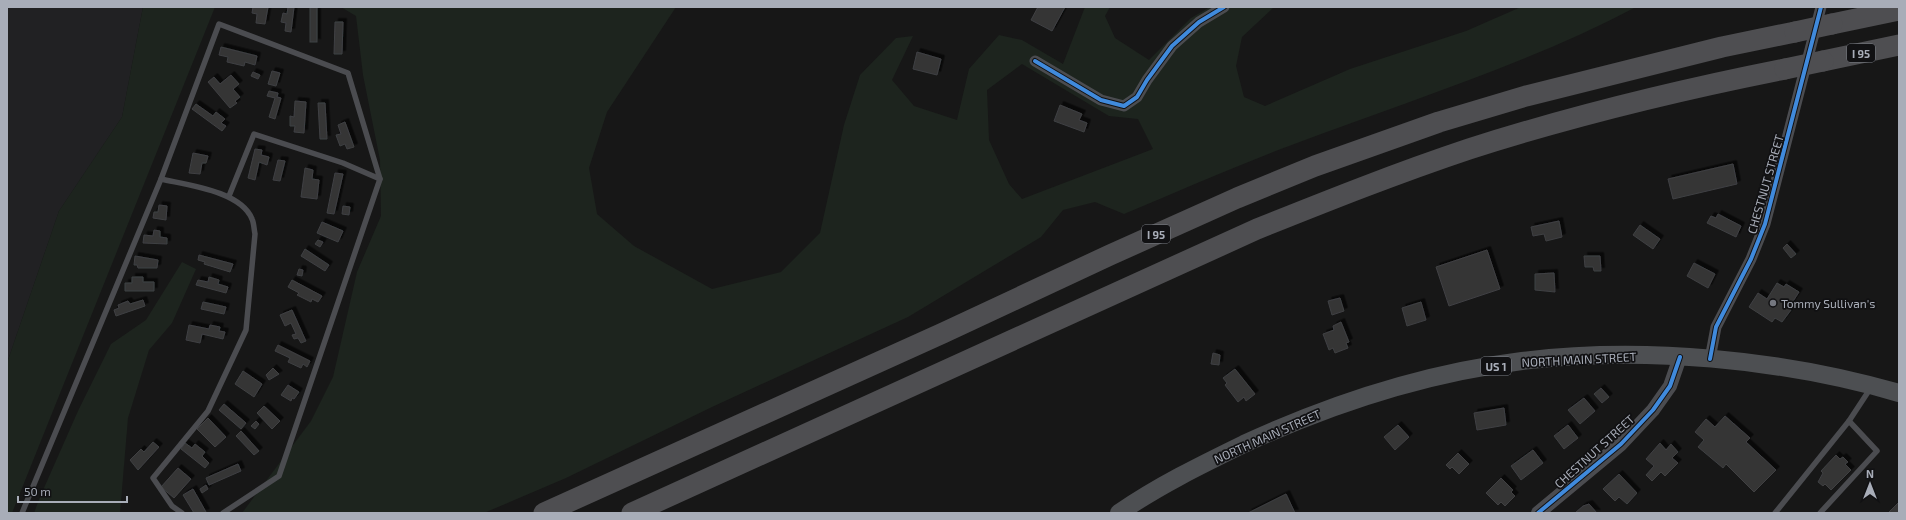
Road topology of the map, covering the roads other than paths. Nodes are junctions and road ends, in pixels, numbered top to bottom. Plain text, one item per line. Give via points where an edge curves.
1 (1224, 7) edge
2 (1820, 7) edge
3 (1899, 10) edge
4 (1899, 45) edge
5 (1035, 61) dead end
6 (161, 179) junction
7 (380, 179) junction
8 (229, 196) junction
9 (1680, 357) junction
10 (1710, 359) junction
11 (1873, 386) junction
12 (1899, 393) edge
13 (1850, 421) junction
14 (22, 513) edge
15 (182, 513) edge
16 (223, 513) edge
17 (544, 513) edge
18 (632, 513) edge
19 (1119, 513) edge
20 (1538, 513) edge
21 (1774, 513) edge
22 (1820, 513) edge

1 - 5 street via 1200,22 1172,46 1137,98 1124,106 1101,100
2 - 10 street, CHESTNUT STREET via 1765,224 1751,259 1716,327
3 - 17 highway, I 95, bridge via 1722,46 1526,96 1439,122 1315,166 1117,252
4 - 18 highway, I 95, bridge via 1632,103 1568,120 1469,149 1343,194 1257,229
6 - 7 lane via 219,24 348,73
6 - 8 lane
6 - 14 lane
7 - 8 lane via 343,163 254,134
7 - 16 lane via 279,476
8 - 15 lane via 240,203 252,219 254,234 246,330 208,411 153,478 172,506
9 - 10 main road, NORTH MAIN STREET / US 1
9 - 19 main road, NORTH MAIN STREET / US 1 via 1600,356 1522,361 1428,379 1315,413 1275,430 1174,479
9 - 20 street, CHESTNUT STREET via 1670,386 1653,410 1621,444
10 - 11 main road, NORTH MAIN STREET / US 1 via 1792,369
11 - 12 main road, NORTH MAIN STREET / US 1
11 - 13 lane
13 - 21 lane
13 - 22 lane via 1877,452

